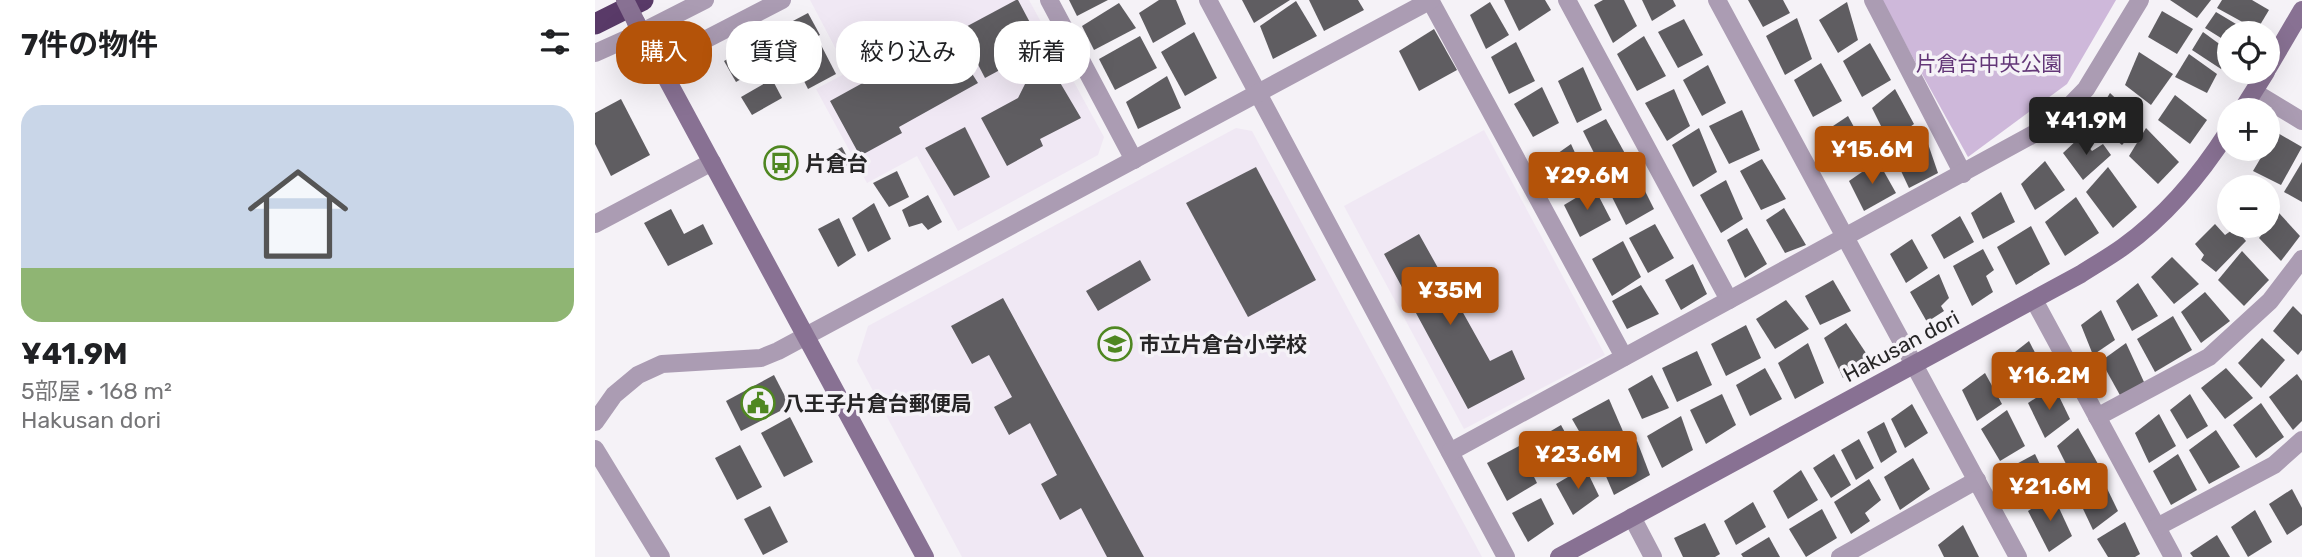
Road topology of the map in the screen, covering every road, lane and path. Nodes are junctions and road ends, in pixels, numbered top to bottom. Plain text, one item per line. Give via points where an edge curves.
1 (625, 0) edge
2 (643, 0) edge
3 (705, 0) edge
4 (782, 0) edge
5 (1049, 0) edge
6 (1208, 0) edge
7 (1431, 0) edge
8 (1567, 0) edge
9 (1717, 0) edge
10 (1873, 0) edge
11 (2140, 0) edge
12 (2302, 10) edge
13 (636, 21) edge
14 (654, 21) edge
15 (595, 24) edge
16 (712, 36) edge
17 (616, 41) edge
18 (2280, 48) edge
19 (595, 53) edge
20 (670, 84) edge
21 (2258, 84) edge
22 (2253, 92) junction
23 (1258, 93) junction
24 (2249, 98) edge
25 (2302, 121) edge
26 (2217, 149) edge
27 (1134, 160) junction
28 (712, 162) junction
29 (1963, 174) junction
30 (595, 224) edge
31 (1845, 237) junction
32 (2302, 258) edge
33 (1729, 300) junction
34 (2034, 300) junction
35 (806, 336) junction
36 (1624, 357) junction
37 (1914, 364) junction
38 (2097, 417) junction
39 (595, 422) edge
40 (2302, 440) edge
41 (595, 449) edge
42 (1450, 452) junction
43 (1977, 480) junction
44 (1632, 517) junction
45 (2157, 527) junction
46 (1849, 555) edge
47 (661, 557) edge
48 (925, 557) edge
49 (1506, 557) edge
50 (1559, 557) edge
51 (1653, 557) edge
52 (2018, 557) edge
53 (2173, 557) edge

1 - 13 street, bridge
2 - 15 highway
3 - 14 street
4 - 16 street
5 - 27 street
6 - 23 street
7 - 23 street
7 - 36 street
8 - 33 street
9 - 31 street
10 - 29 street
11 - 29 street via 2086,89 2052,124
12 - 18 street
17 - 19 street
20 - 28 street
21 - 22 street
22 - 24 street
22 - 25 street
23 - 27 street
23 - 42 street
26 - 34 street, Hakusan dori via 2168,208 2133,239
27 - 35 street
28 - 30 street
28 - 35 street
29 - 31 street
31 - 33 street
31 - 37 street
32 - 38 street via 2270,301 2209,357
33 - 36 street
34 - 37 street, Hakusan dori
34 - 38 street
35 - 39 street via 761,358 662,364 614,395
35 - 48 street
36 - 42 street
37 - 43 street
37 - 44 street, Hakusan dori
38 - 45 street
40 - 45 street via 2274,465
41 - 47 street
42 - 49 street
43 - 46 street
43 - 52 street
44 - 50 street, Hakusan dori
44 - 51 street
45 - 53 street

